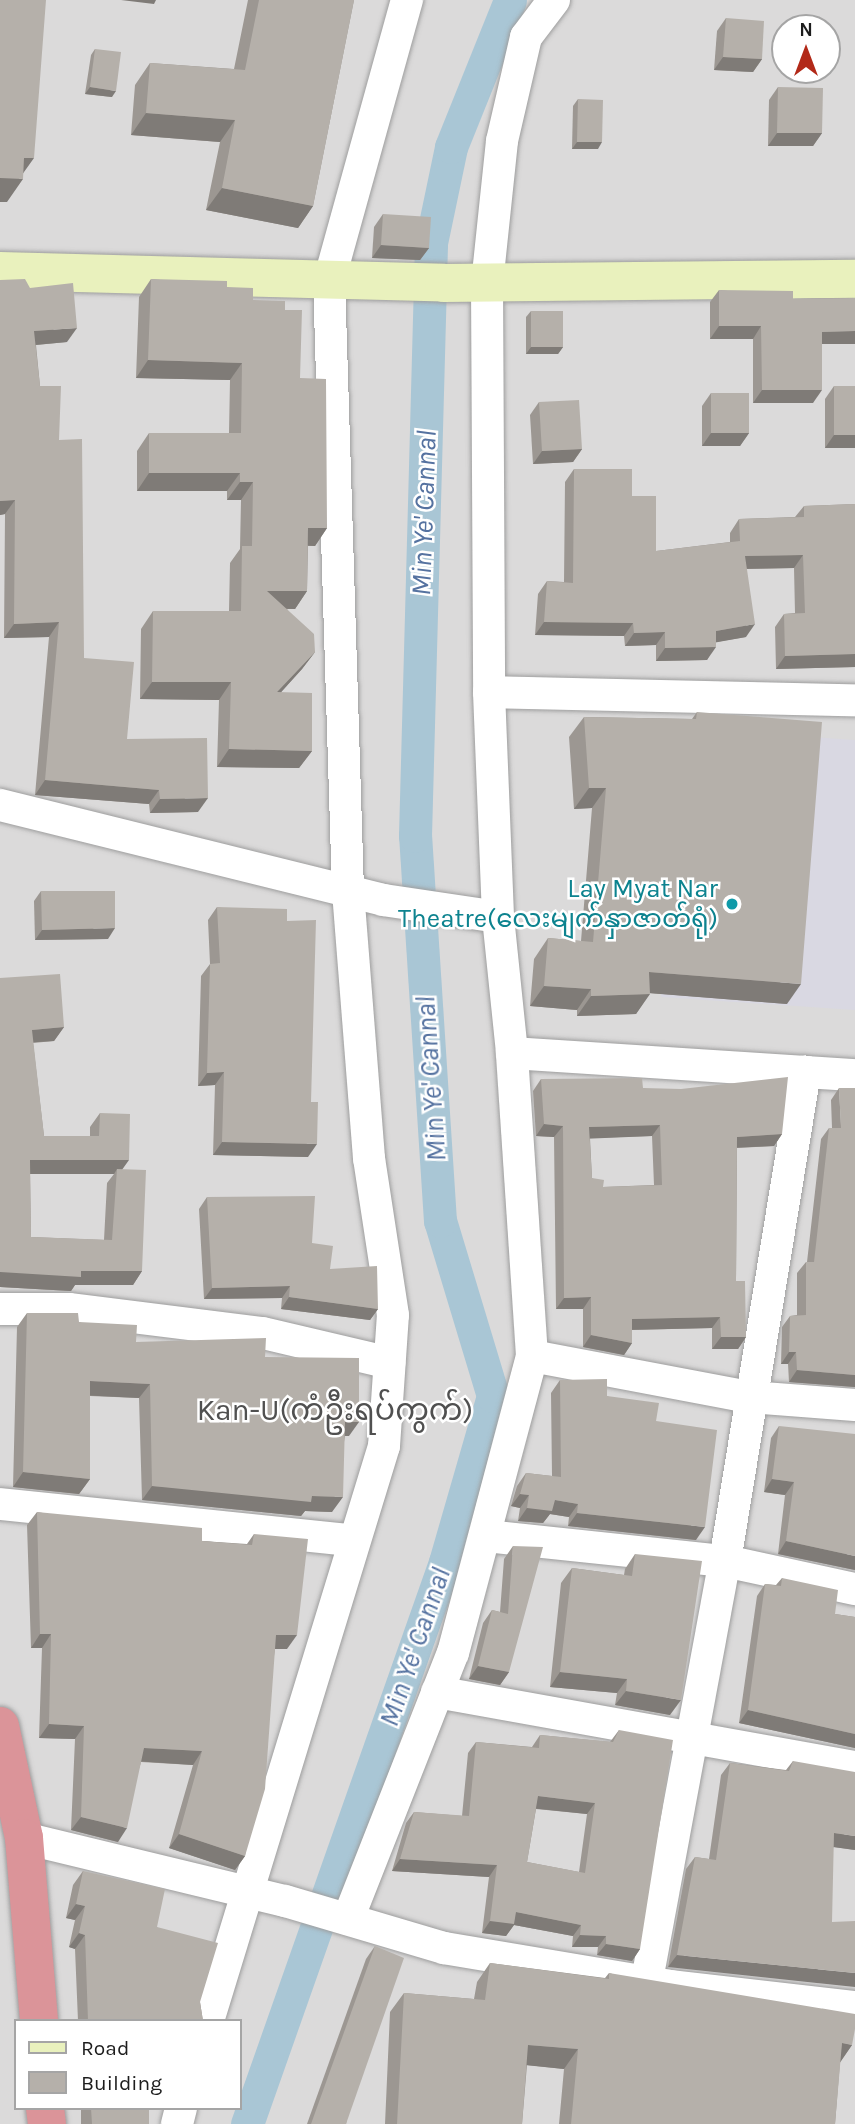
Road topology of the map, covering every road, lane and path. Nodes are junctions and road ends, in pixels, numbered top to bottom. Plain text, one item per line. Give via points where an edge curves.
1 (407, 0) edge
2 (554, 0) edge
3 (0, 271) edge
4 (855, 279) edge
5 (346, 281) junction
6 (487, 283) junction
7 (489, 692) junction
8 (855, 700) edge
9 (0, 805) edge
10 (348, 891) junction
11 (498, 917) junction
12 (512, 1053) junction
13 (805, 1072) junction
14 (855, 1075) edge
15 (0, 1309) edge
16 (532, 1356) junction
17 (390, 1363) junction
18 (750, 1397) junction
19 (855, 1405) edge
20 (0, 1504) edge
21 (486, 1536) junction
22 (351, 1540) junction
23 (725, 1561) junction
24 (855, 1590) edge
25 (438, 1692) junction
26 (0, 1726) edge
27 (691, 1739) junction
28 (855, 1767) edge
29 (6, 1792) edge
30 (24, 1838) junction
31 (247, 1892) junction
32 (339, 1917) junction
33 (647, 1980) junction
34 (855, 2007) edge
35 (39, 2019) edge
36 (209, 2019) edge

1 - 5 street
2 - 6 street via 526,37 502,141
3 - 5 street
4 - 6 street
5 - 6 street
5 - 10 street
6 - 7 street
7 - 8 street
7 - 11 street
9 - 10 street
10 - 11 street via 383,901
10 - 17 street via 369,1158 393,1315
11 - 12 street
12 - 13 street
12 - 16 street
13 - 14 street
13 - 18 street
15 - 17 street via 69,1309 263,1334
16 - 18 street
16 - 21 street
17 - 22 street via 384,1446
18 - 19 street
18 - 23 street
20 - 22 street
21 - 23 street
21 - 25 street
22 - 31 street via 271,1830
23 - 24 street
23 - 27 street
25 - 27 street
25 - 32 street
26 - 29 highway
27 - 28 street
27 - 33 street
29 - 30 highway
30 - 31 street
30 - 35 highway
31 - 32 street
31 - 36 street
32 - 33 street via 444,1948
33 - 34 street

